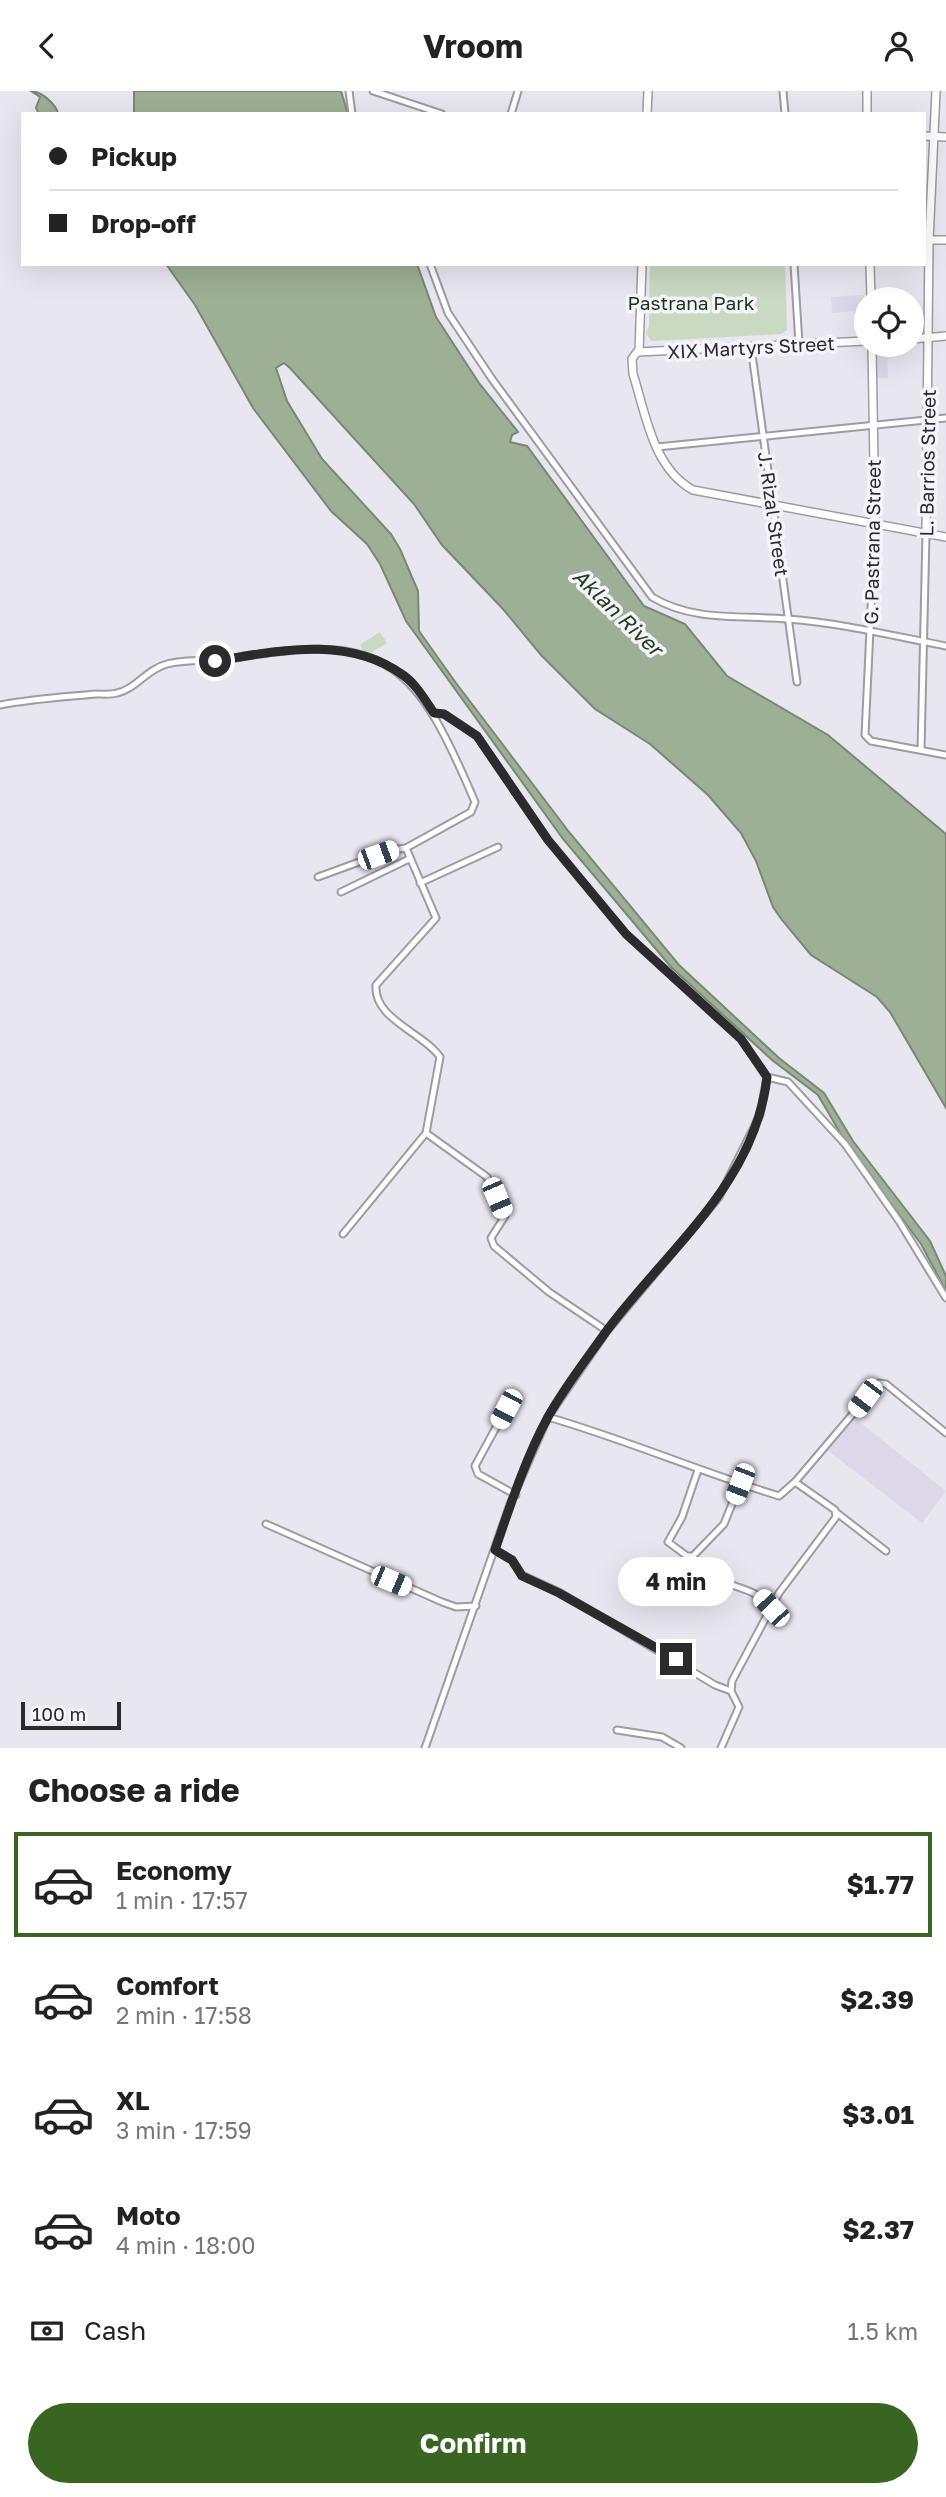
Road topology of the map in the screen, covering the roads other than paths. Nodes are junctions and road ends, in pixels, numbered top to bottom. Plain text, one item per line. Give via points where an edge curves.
1 (349, 91) edge
2 (373, 91) edge
3 (509, 91) edge
4 (648, 91) edge
5 (783, 91) edge
6 (867, 91) edge
7 (936, 91) edge
8 (517, 93) edge
9 (352, 112) edge
10 (436, 112) edge
11 (512, 112) edge
12 (648, 112) edge
13 (785, 112) edge
14 (867, 112) edge
15 (926, 136) edge
16 (934, 136) junction
17 (946, 137) edge
18 (927, 240) edge
19 (946, 240) edge
20 (431, 266) edge
21 (642, 266) edge
22 (794, 266) edge
23 (870, 266) edge
24 (871, 287) edge
25 (946, 336) edge
26 (924, 338) edge
27 (929, 338) junction
28 (854, 342) edge
29 (799, 344) junction
30 (751, 347) junction
31 (638, 352) junction
32 (872, 357) edge
33 (946, 418) edge
34 (928, 419) junction
35 (873, 425) junction
36 (764, 437) junction
37 (657, 447) junction
38 (773, 507) junction
39 (875, 524) junction
40 (926, 534) junction
41 (946, 537) edge
42 (789, 619) junction
43 (870, 632) junction
44 (924, 642) junction
45 (946, 646) edge
46 (797, 682) dead end
47 (0, 705) edge
48 (434, 713) junction
49 (921, 750) junction
50 (946, 755) edge
51 (498, 847) dead end
52 (406, 848) junction
53 (409, 859) junction
54 (318, 877) dead end
55 (420, 883) junction
56 (341, 892) dead end
57 (767, 1077) junction
58 (426, 1133) junction
59 (343, 1234) dead end
60 (946, 1298) edge
61 (607, 1331) junction
62 (506, 1409) dead end
63 (548, 1417) junction
64 (946, 1433) edge
65 (698, 1470) junction
66 (795, 1482) junction
67 (740, 1484) junction
68 (516, 1495) junction
69 (837, 1513) junction
70 (266, 1524) dead end
71 (495, 1550) junction
72 (886, 1551) dead end
73 (690, 1557) junction
74 (476, 1606) junction
75 (771, 1608) junction
76 (731, 1691) junction
77 (617, 1730) dead end
78 (425, 1748) edge
79 (681, 1748) edge
80 (721, 1748) edge

1 - 9 street
2 - 10 street
3 - 8 street
4 - 12 street
5 - 13 street
6 - 14 street
7 - 16 street, L. Barrios Street
8 - 11 street
15 - 16 street
16 - 17 street
16 - 18 street, L. Barrios Street
18 - 19 street
18 - 27 street, L. Barrios Street
20 - 42 street via 448,313 492,379 652,597 676,609 724,617
21 - 31 street
22 - 29 street
23 - 24 street
25 - 27 street
26 - 27 street
27 - 34 street, L. Barrios Street
28 - 29 street, XIX Martyrs Street
29 - 30 street, XIX Martyrs Street
30 - 31 street, XIX Martyrs Street
30 - 36 street, J. Rizal Street
31 - 37 street via 632,359 633,374
32 - 35 street, G. Pastrana Street
33 - 34 street
34 - 35 street
34 - 40 street, L. Barrios Street
35 - 36 street
35 - 39 street, G. Pastrana Street
36 - 37 street
36 - 38 street, J. Rizal Street
37 - 38 street via 672,475 693,491
38 - 39 street
38 - 42 street, J. Rizal Street
39 - 40 street
39 - 43 street, G. Pastrana Street
40 - 41 street
40 - 44 street, L. Barrios Street
42 - 43 street
42 - 46 street, J. Rizal Street
43 - 44 street
43 - 49 street, G. Pastrana Street via 867,738
44 - 45 street
44 - 49 street, L. Barrios Street
47 - 48 street via 125,691 152,670 170,663 215,661 275,650 330,649 389,665 414,685
48 - 52 street via 474,806
48 - 57 street via 444,714 477,736 548,840 626,934 741,1039
49 - 50 street
51 - 55 street
52 - 53 street
52 - 54 street
53 - 55 street
53 - 56 street
55 - 58 street via 436,919 381,978 375,992 388,1013 440,1057
57 - 60 street via 788,1082 845,1144 900,1221
57 - 61 street via 760,1115 719,1197
58 - 59 street
58 - 61 street via 489,1180 505,1219 491,1238 494,1246 549,1292
61 - 63 street
62 - 68 street via 475,1466 478,1474
63 - 65 street via 620,1438
63 - 68 street
64 - 66 street via 880,1383
65 - 67 street
65 - 73 street via 668,1542
66 - 67 street via 779,1496
66 - 69 street
67 - 73 street via 724,1524
68 - 71 street
69 - 72 street
69 - 75 street
70 - 74 street via 442,1602
71 - 74 street
71 - 76 street via 512,1560 522,1576
73 - 75 street via 729,1583 759,1595
74 - 78 street
75 - 76 street
76 - 80 street via 739,1707
77 - 79 street via 662,1737

